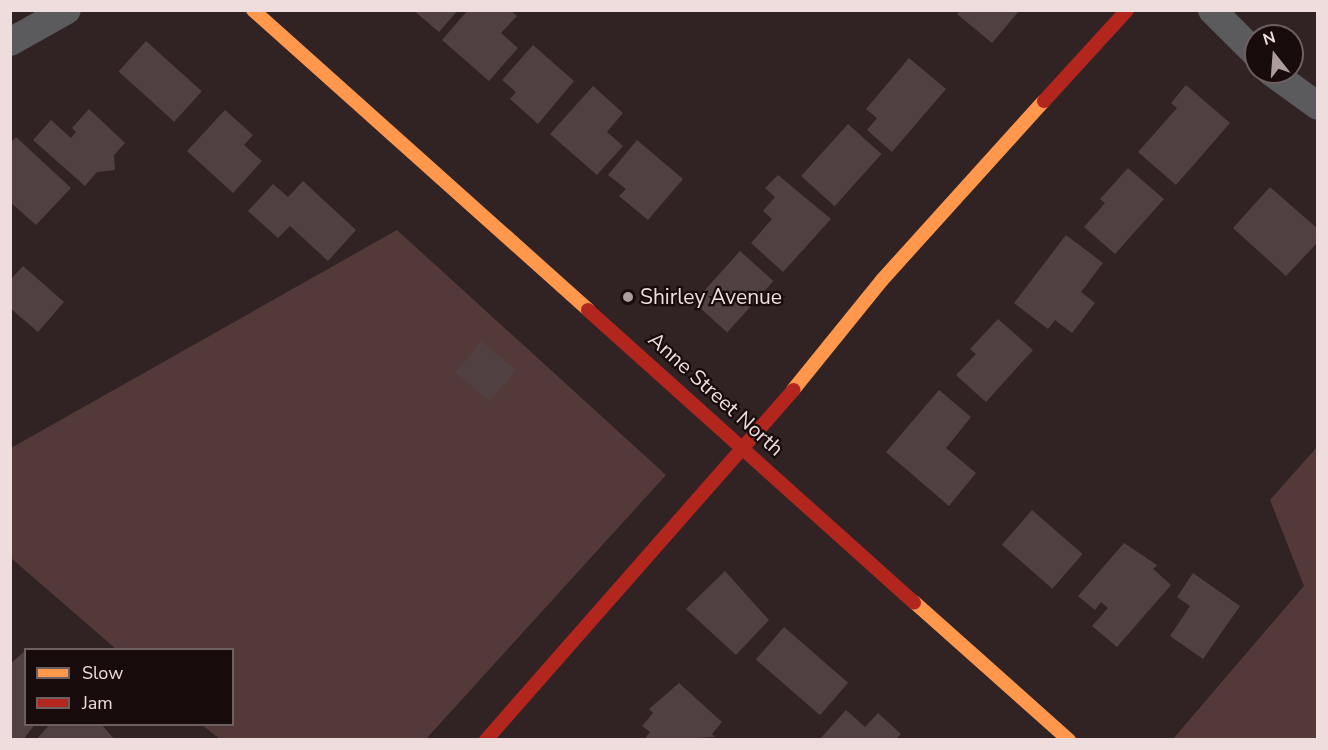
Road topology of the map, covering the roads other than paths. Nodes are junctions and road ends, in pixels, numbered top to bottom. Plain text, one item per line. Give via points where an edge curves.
1 (67, 10) edge
2 (252, 10) edge
3 (1127, 10) edge
4 (1212, 10) edge
5 (10, 42) edge
6 (1244, 42) edge
7 (1287, 84) edge
8 (1317, 106) edge
9 (747, 448) junction
10 (486, 740) edge
11 (1069, 740) edge

1 - 5 street
2 - 9 street, Anne Street North
3 - 9 street via 882,280
4 - 6 street
7 - 8 street
9 - 10 street
9 - 11 street, Anne Street North

